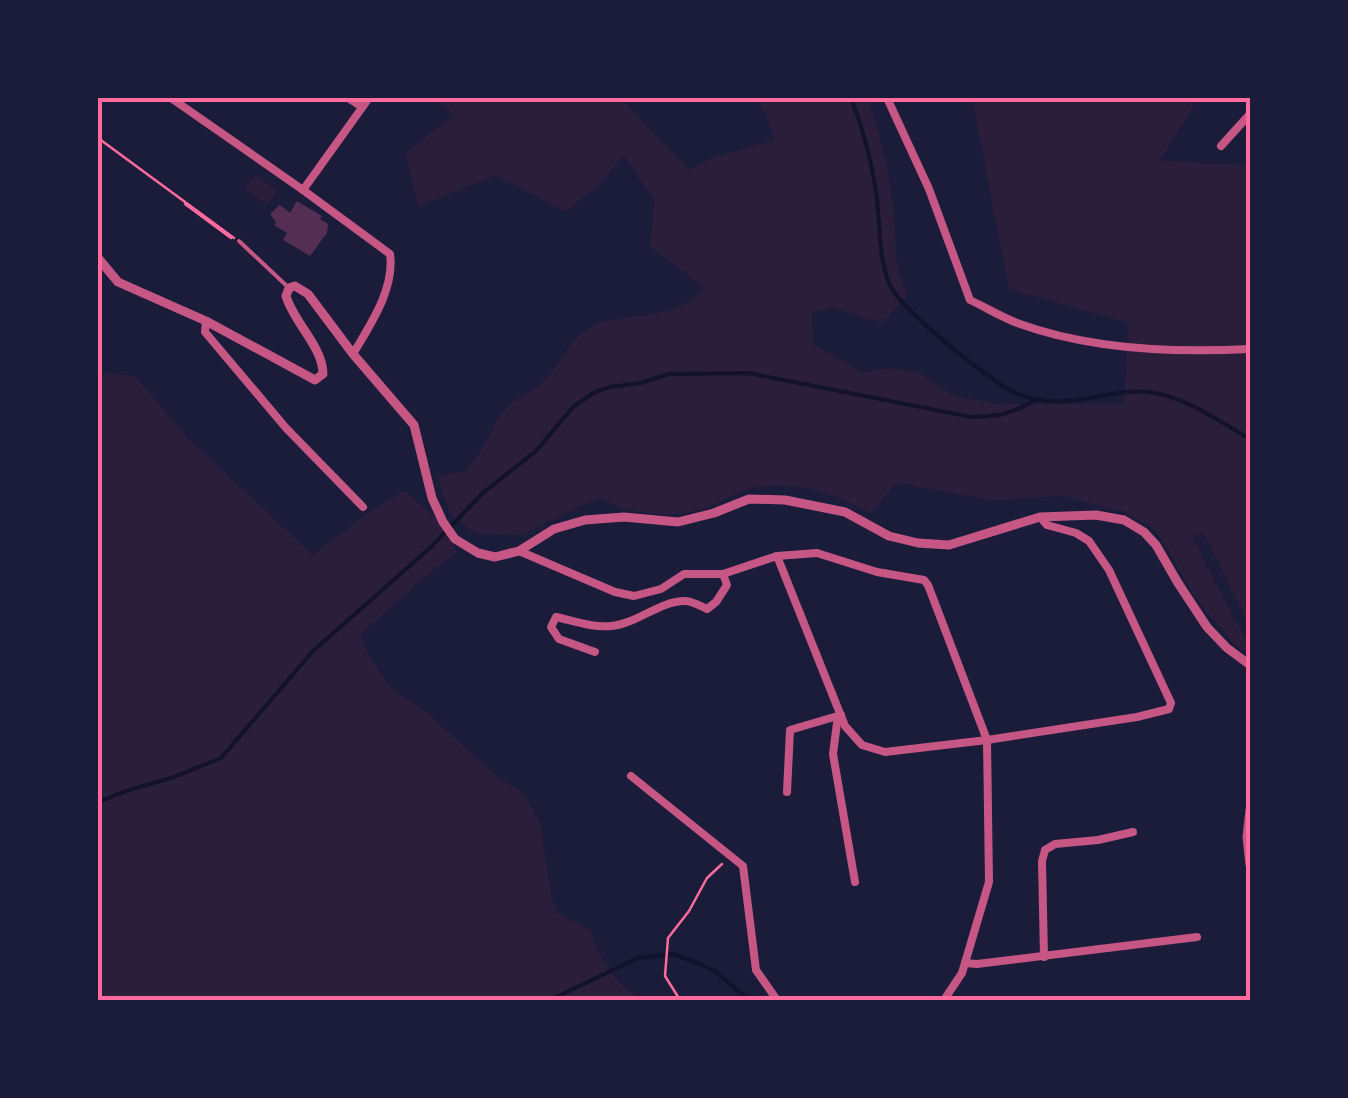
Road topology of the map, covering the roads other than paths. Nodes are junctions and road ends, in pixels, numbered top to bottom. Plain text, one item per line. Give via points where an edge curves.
1 (170, 98) edge
2 (348, 98) edge
3 (369, 98) edge
4 (887, 98) edge
5 (362, 107) junction
6 (1250, 114) edge
7 (1221, 146) dead end
8 (303, 190) junction
9 (238, 242) road end
10 (98, 258) edge
11 (289, 288) junction
12 (206, 322) junction
13 (1250, 350) edge
14 (353, 354) junction
15 (363, 507) dead end
16 (1040, 517) junction
17 (519, 552) junction
18 (777, 556) junction
19 (722, 574) junction
20 (594, 652) dead end
21 (1250, 665) edge
22 (841, 715) junction
23 (776, 728) dead end
24 (790, 730) junction
25 (986, 740) junction
26 (631, 776) dead end
27 (788, 792) dead end
28 (1250, 810) edge
29 (1132, 832) dead end
30 (1250, 865) edge
31 (855, 882) dead end
32 (1197, 938) dead end
33 (1044, 957) junction
34 (965, 963) junction
35 (777, 1000) edge
36 (944, 1000) edge

1 - 8 street
2 - 5 street
3 - 5 street
4 - 13 street via 970,300 1019,324 1092,342
5 - 8 street
6 - 7 street
8 - 14 street via 390,254 380,308
9 - 11 lane
10 - 12 street via 118,282
11 - 12 street via 287,302 322,360 320,378
11 - 14 street via 308,294
12 - 15 street via 205,332 274,414
14 - 17 street via 414,425 432,498 455,540 495,558
16 - 17 street via 950,545 889,536 845,512 749,499 678,522 585,520 554,529
16 - 21 street via 1096,514 1144,532 1207,626
16 - 25 street via 1046,525 1076,532 1109,570 1171,703 1169,710 1137,717
17 - 19 street via 634,596 684,574
18 - 19 street
18 - 22 street
18 - 25 street via 817,553 924,580
19 - 20 street via 727,585 707,610 678,602 610,626 556,617 550,628 559,639
22 - 24 street
22 - 25 street via 862,745 884,752
22 - 31 street via 834,754
23 - 24 street
24 - 27 street
25 - 34 street via 989,882
26 - 35 street via 743,866 756,970
28 - 30 street
29 - 33 street via 1046,850
32 - 33 street
33 - 34 street
34 - 36 street

